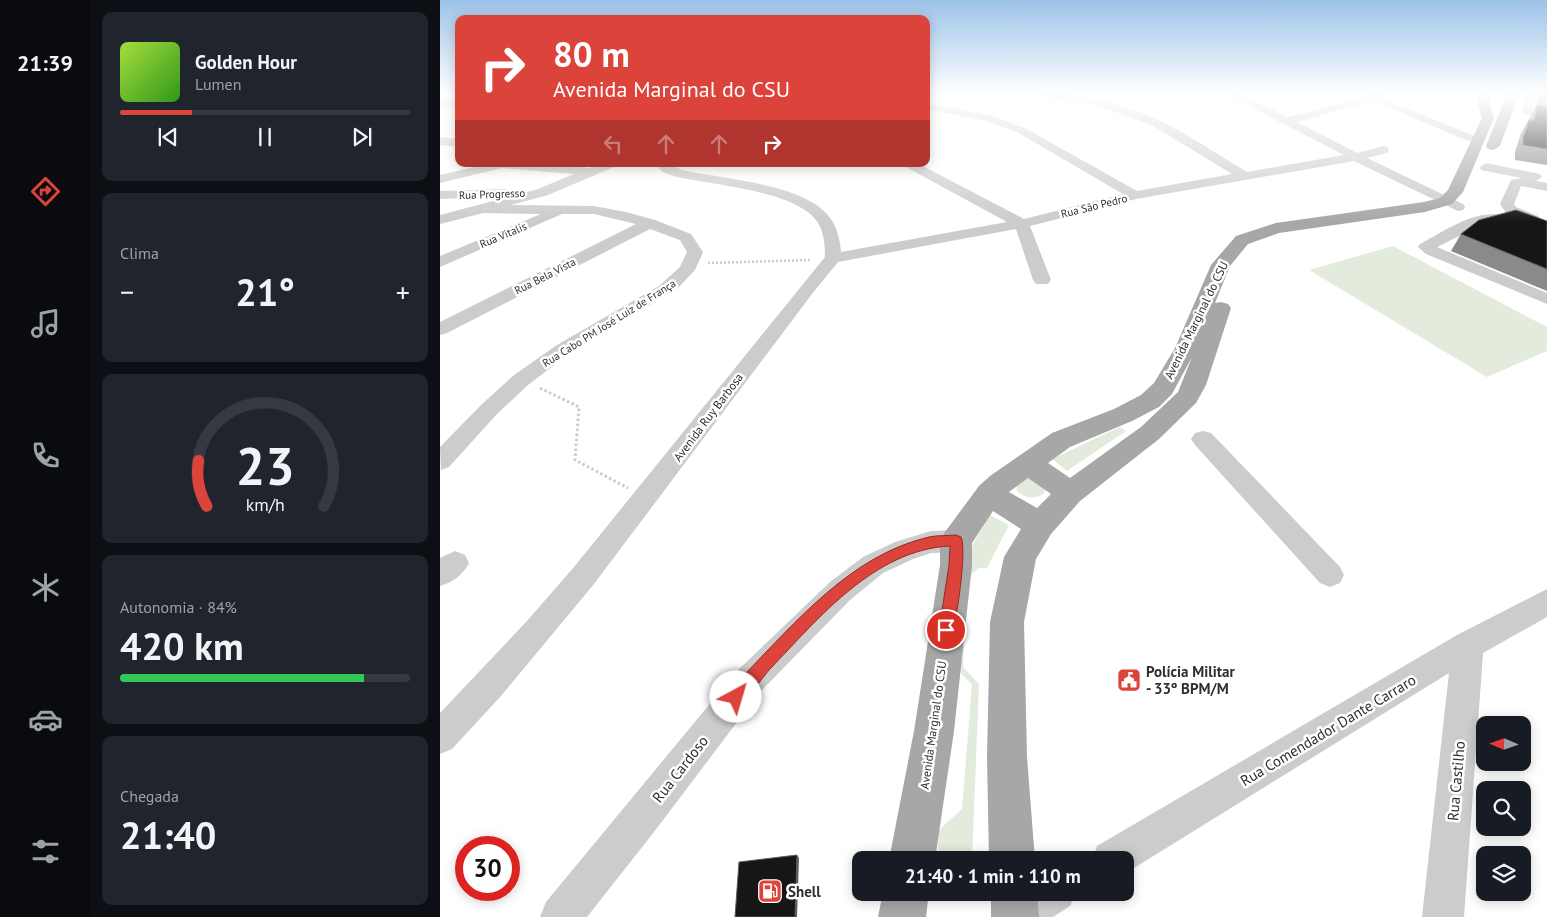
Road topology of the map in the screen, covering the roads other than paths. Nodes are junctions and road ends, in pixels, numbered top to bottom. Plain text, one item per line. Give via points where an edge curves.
1 (1032, 137) edge
2 (1179, 137) edge
3 (1317, 137) edge
4 (1465, 137) edge
5 (1479, 137) edge
6 (1496, 137) edge
7 (440, 141) edge
8 (1477, 141) junction
9 (455, 143) edge
10 (1383, 150) dead end
11 (1356, 157) junction
12 (489, 167) edge
13 (536, 167) edge
14 (603, 167) edge
15 (666, 167) edge
16 (916, 167) edge
17 (440, 171) edge
18 (592, 172) junction
19 (464, 173) junction
20 (1483, 174) joint
21 (1246, 177) junction
22 (440, 179) edge
23 (1547, 180) edge
24 (1547, 186) edge
25 (543, 192) junction
26 (440, 195) edge
27 (1135, 195) junction
28 (1458, 203) junction
29 (565, 208) junction
30 (485, 209) junction
31 (440, 220) edge
32 (650, 223) junction
33 (1022, 224) junction
34 (1547, 224) edge
35 (1547, 234) edge
36 (833, 258) junction
37 (440, 262) edge
38 (1042, 280) dead end
39 (1547, 299) edge
40 (440, 329) edge
41 (1203, 439) dead end
42 (441, 461) edge
43 (1027, 463) junction
44 (1070, 493) junction
45 (989, 494) junction
46 (1040, 525) junction
47 (956, 541) junction
48 (1330, 574) dead end
49 (1547, 602) edge
50 (1468, 645) junction
51 (440, 737) edge
52 (914, 851) edge
53 (1012, 851) edge
54 (1125, 851) edge
55 (905, 901) edge
56 (1014, 901) edge
57 (1041, 901) edge
58 (560, 917) edge
59 (902, 917) edge
60 (1015, 917) edge
61 (1443, 917) edge

1 - 27 street
2 - 21 street
3 - 11 street
4 - 8 street
5 - 8 main road
6 - 20 main road
7 - 9 street
8 - 28 main road via 1455,192
10 - 11 street, Rua São Pedro
11 - 21 street, Rua São Pedro
11 - 28 street
12 - 19 street
13 - 18 street
14 - 18 street
15 - 36 street via 678,173 771,192 808,206 827,224
16 - 33 street
17 - 19 street
18 - 25 street
19 - 22 street
20 - 23 street
21 - 27 street, Rua São Pedro
24 - 34 street via 1516,183 1507,204 1511,210
25 - 26 street, Rua Progresso
25 - 30 street
27 - 33 street, Rua São Pedro
28 - 43 main road, Avenida Marginal do CSU via 1276,228 1242,240 1220,265 1186,348 1163,388 1150,401 1061,440
28 - 44 main road, Avenida Marginal do CSU via 1404,219 1287,233 1258,244 1246,254 1229,284 1187,397 1150,433
29 - 30 street
29 - 32 street via 594,210
29 - 37 street, Rua Vitalis
30 - 31 street
32 - 40 street, Rua Bela Vista
32 - 42 street, Rua Cabo PM José Luíz de França via 686,237 695,252 687,271 663,291 522,379
33 - 36 street, Rua São Pedro
33 - 38 street
35 - 39 street via 1490,216 1426,247
36 - 51 street, Avenida Ruy Barbosa via 532,640
41 - 48 street
43 - 44 main road
43 - 45 main road, Avenida Marginal do CSU
44 - 46 main road, Avenida Marginal do CSU
45 - 46 main road
45 - 47 main road, Avenida Marginal do CSU
46 - 53 main road, Avenida Marginal do CSU via 1020,557 1007,622 1007,757
47 - 52 main road, Avenida Marginal do CSU via 956,565 934,731
47 - 58 street, Rua Cardoso via 931,542 905,550 881,562 826,604 748,682 641,820
49 - 50 street, Rua Comendador Dante Carraro
50 - 54 street, Rua Comendador Dante Carraro
50 - 61 street, Rua Castilho
55 - 59 main road
56 - 60 main road
57 - 60 street

